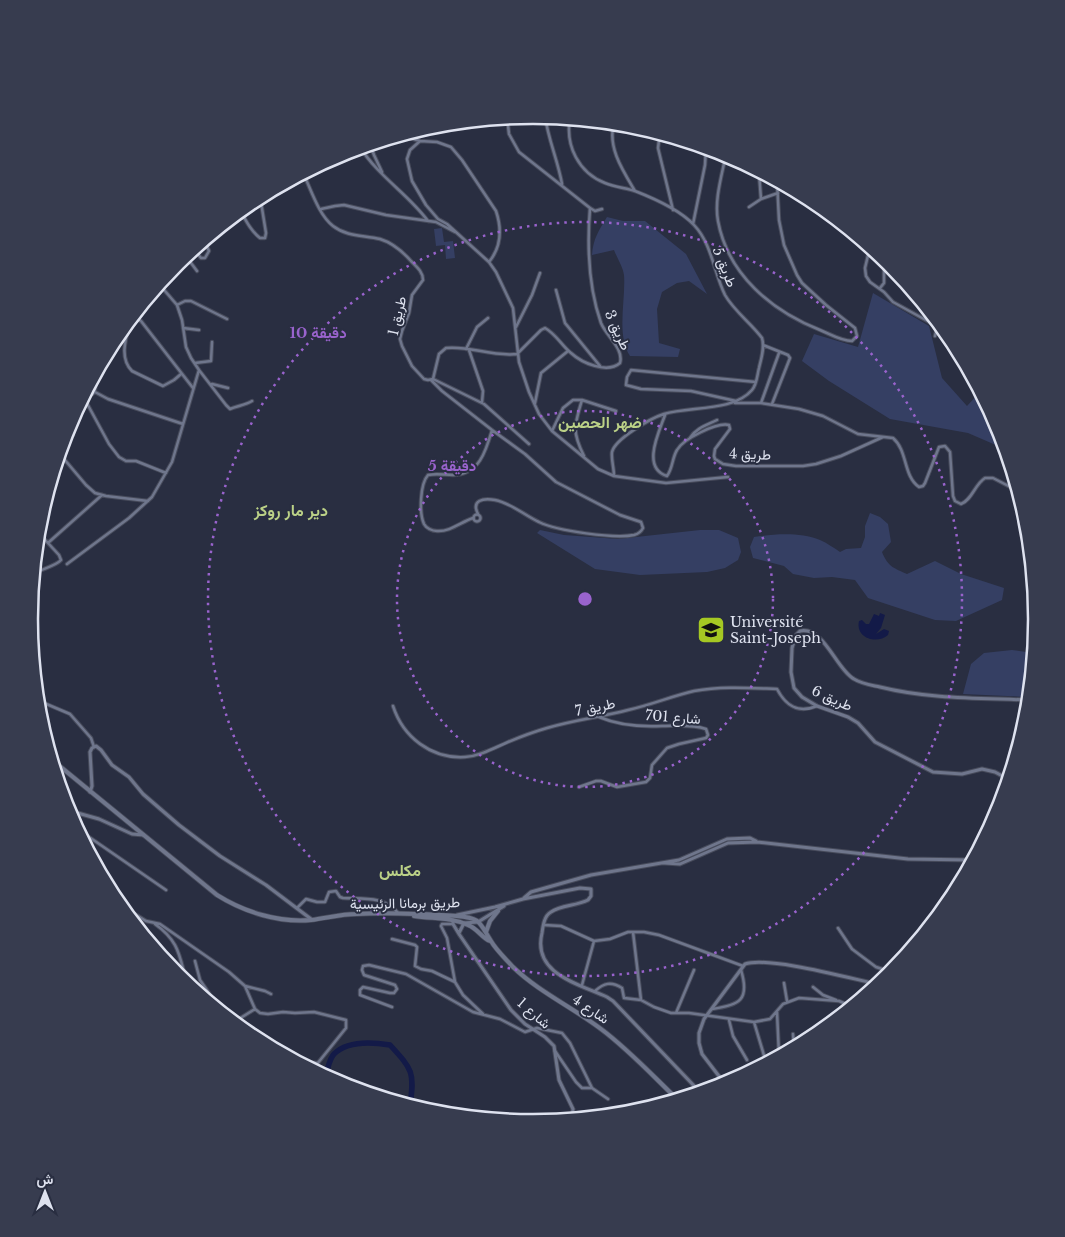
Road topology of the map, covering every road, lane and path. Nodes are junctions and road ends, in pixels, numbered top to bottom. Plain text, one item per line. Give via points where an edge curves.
1 (546, 124) edge
2 (507, 125) edge
3 (571, 126) edge
4 (612, 130) edge
5 (411, 138) edge
6 (659, 140) edge
7 (420, 141) junction
8 (372, 150) edge
9 (364, 153) edge
10 (706, 155) edge
11 (725, 162) edge
12 (559, 169) junction
13 (384, 176) junction
14 (306, 179) edge
15 (554, 179) junction
16 (759, 179) edge
17 (630, 182) junction
18 (562, 184) junction
19 (623, 188) junction
20 (778, 189) edge
21 (635, 191) junction
22 (778, 193) junction
23 (761, 199) junction
24 (261, 204) edge
25 (749, 207) dead end
26 (590, 208) junction
27 (321, 209) junction
28 (602, 210) dead end
29 (673, 210) junction
30 (244, 216) edge
31 (437, 220) junction
32 (428, 222) junction
33 (693, 224) junction
34 (207, 246) edge
35 (198, 253) edge
36 (868, 254) edge
37 (190, 261) edge
38 (489, 262) junction
39 (884, 269) dead end
40 (197, 271) dead end
41 (540, 273) dead end
42 (163, 289) edge
43 (879, 289) junction
44 (556, 290) dead end
45 (177, 305) junction
46 (488, 318) dead end
47 (227, 319) dead end
48 (138, 320) edge
49 (928, 321) edge
50 (183, 328) junction
51 (516, 329) junction
52 (199, 330) dead end
53 (936, 332) edge
54 (129, 333) edge
55 (935, 336) dead end
56 (212, 342) dead end
57 (763, 345) junction
58 (467, 350) junction
59 (568, 351) junction
60 (779, 352) junction
61 (517, 354) junction
62 (194, 363) junction
63 (601, 367) junction
64 (199, 370) junction
65 (181, 374) junction
66 (432, 379) junction
67 (756, 382) junction
68 (211, 384) junction
69 (95, 388) edge
70 (193, 388) junction
71 (228, 388) dead end
72 (95, 392) junction
73 (91, 396) edge
74 (252, 400) dead end
75 (582, 400) junction
76 (482, 402) junction
77 (734, 402) junction
78 (760, 403) junction
79 (87, 404) edge
80 (772, 404) junction
81 (535, 405) junction
82 (616, 410) dead end
83 (664, 414) junction
84 (717, 420) dead end
85 (183, 424) junction
86 (492, 430) junction
87 (552, 431) junction
88 (883, 437) junction
89 (690, 439) junction
90 (529, 444) dead end
91 (584, 457) junction
92 (64, 459) edge
93 (166, 473) junction
94 (614, 476) junction
95 (728, 477) dead end
96 (1010, 487) edge
97 (102, 495) junction
98 (148, 500) junction
99 (478, 514) junction
100 (473, 518) junction
101 (45, 538) edge
102 (49, 542) junction
103 (67, 564) dead end
104 (40, 571) edge
105 (1020, 700) edge
106 (45, 703) edge
107 (393, 706) dead end
108 (817, 706) junction
109 (598, 717) junction
110 (94, 747) junction
111 (60, 767) edge
112 (1002, 775) edge
113 (579, 787) dead end
114 (90, 792) junction
115 (77, 813) edge
116 (144, 835) junction
117 (89, 837) edge
118 (964, 860) edge
119 (166, 890) dead end
120 (523, 899) junction
121 (506, 904) junction
122 (296, 908) junction
123 (498, 910) junction
124 (399, 914) junction
125 (138, 917) edge
126 (312, 920) junction
127 (454, 920) junction
128 (478, 922) junction
129 (153, 923) junction
130 (464, 923) junction
131 (544, 925) junction
132 (838, 928) dead end
133 (486, 932) junction
134 (633, 932) junction
135 (459, 934) junction
136 (392, 939) dead end
137 (490, 941) junction
138 (594, 941) junction
139 (195, 960) dead end
140 (742, 967) junction
141 (182, 969) edge
142 (883, 969) edge
143 (694, 970) dead end
144 (455, 982) junction
145 (784, 982) dead end
146 (869, 982) edge
147 (245, 986) junction
148 (582, 986) junction
149 (813, 987) dead end
150 (595, 991) junction
151 (209, 994) edge
152 (271, 994) dead end
153 (642, 1000) junction
154 (787, 1001) junction
155 (839, 1001) junction
156 (844, 1003) edge
157 (392, 1007) dead end
158 (255, 1008) junction
159 (712, 1009) junction
160 (777, 1011) junction
161 (676, 1012) junction
162 (483, 1014) junction
163 (707, 1016) junction
164 (240, 1018) edge
165 (729, 1020) junction
166 (754, 1022) junction
167 (532, 1029) junction
168 (793, 1034) dead end
169 (793, 1039) edge
170 (779, 1048) edge
171 (555, 1051) junction
172 (764, 1055) edge
173 (747, 1060) dead end
174 (318, 1063) edge
175 (720, 1077) edge
176 (694, 1086) edge
177 (592, 1088) junction
178 (672, 1093) edge
179 (608, 1099) dead end
180 (573, 1111) edge

1 - 12 street
2 - 15 street via 516,148
3 - 19 street, طريق 5 via 572,148 580,166 604,183
4 - 17 street via 614,148
5 - 7 street
6 - 29 street via 658,148
7 - 31 street via 408,154 409,171
7 - 38 street via 437,142 454,150 496,211 500,234 498,248
8 - 13 street
9 - 13 street
10 - 33 street
11 - 22 street via 717,210 723,241 748,283 764,299 804,324 852,341 857,336 855,328 820,300 797,275 784,245
12 - 15 street
12 - 18 street
13 - 32 street
14 - 27 street, طريق 1
15 - 18 street
16 - 23 street
17 - 19 street
17 - 21 street
18 - 26 street
19 - 21 street, طريق 5
20 - 22 street
21 - 29 street, طريق 5
22 - 23 street
23 - 25 street
24 - 30 street via 265,238 256,235
26 - 28 street
26 - 63 street, طريق 3 via 589,266 593,292 604,330 621,356 618,366
27 - 32 street via 344,205
27 - 66 street, طريق 1 via 337,228 385,241 401,251 420,270 423,280 412,295 401,343 412,366 426,380
29 - 33 street, طريق 5
31 - 32 street
31 - 38 street via 447,224
33 - 57 street, طريق 5 via 707,247 724,293 761,335
34 - 35 street via 209,251 205,258
36 - 43 street via 866,276
37 - 40 street
38 - 51 street via 513,308
39 - 43 street via 884,283
41 - 51 street
42 - 45 street
43 - 49 street via 893,302
44 - 63 street via 565,323
45 - 47 street via 191,301
45 - 50 street
46 - 58 street via 477,327
48 - 65 street
50 - 52 street
50 - 62 street via 186,347
51 - 61 street
53 - 55 street
54 - 65 street via 124,353 128,368 163,386
56 - 62 street via 211,361
57 - 60 street
57 - 67 street
58 - 61 street via 495,355
58 - 66 street via 442,350
58 - 76 street via 483,391
59 - 61 street via 544,328
59 - 63 street
59 - 81 street via 541,373
60 - 78 street
60 - 80 street via 790,359
61 - 81 street
62 - 64 street
64 - 68 street
64 - 70 street
65 - 70 street
66 - 76 street
66 - 86 street via 442,391
67 - 77 street via 751,391
67 - 77 street via 631,370 626,380 626,384 636,388 680,390 729,398
68 - 71 street
68 - 74 street via 230,409
69 - 72 street
70 - 85 street
72 - 73 street
72 - 85 street via 108,400
75 - 82 street
75 - 87 street via 572,400 567,404
75 - 91 street via 574,430
76 - 90 street
77 - 78 street
77 - 83 street
78 - 80 street
79 - 93 street via 119,457
80 - 88 street via 810,411 858,434
81 - 87 street
83 - 89 street, طريق 4 via 654,457 658,471 667,476 678,449
83 - 94 street via 650,420 616,445 612,455
84 - 89 street via 700,428
85 - 93 street
86 - 99 street via 512,443 556,482 620,515 641,522 643,528 630,535 564,530 539,522 504,502 489,499 476,504
86 - 100 street via 477,465 460,474 428,475 423,485 422,517 428,528 436,532 451,529
87 - 91 street
88 - 89 street, طريق 4 via 832,459 803,466 736,466 718,462 714,453 730,429 727,424
88 - 96 street via 897,442 912,479 919,487 925,483 939,447 947,447 952,492 957,503 966,502 985,478 993,478
91 - 94 street via 602,472
92 - 97 street via 86,486
93 - 98 street
94 - 95 street via 666,483
97 - 98 street
97 - 102 street
98 - 103 street via 130,518
99 - 100 street
99 - 100 street via 479,521
101 - 102 street
102 - 104 street via 61,561
105 - 108 street, طريق 6 via 942,697 866,684 854,680 817,635 804,630 797,633 793,642 792,678 799,695
106 - 110 street via 70,714 91,738
107 - 109 street, طريق 7 via 401,724 414,740 437,753 464,757 483,753 546,728
108 - 109 street, طريق 7 via 793,708 777,689 740,687 695,691
108 - 112 street, طريق 6 via 848,717 875,742 933,772 962,774 982,769
109 - 113 street, شارع 701 via 620,723 698,726 706,729 708,735 663,751 652,765 646,782 617,787 596,781
110 - 114 street via 90,752
110 - 122 street via 100,748 112,765 179,825
111 - 114 main road, طريق برمانا الرئيسية
114 - 116 main road, طريق برمانا الرئيسية
115 - 116 street via 128,833
116 - 126 main road, طريق برمانا الرئيسية via 231,904 280,919
117 - 119 street
118 - 120 street via 908,859 757,842 750,838 727,839 688,857 591,875 532,892
120 - 121 street, طريق برمانا الرئيسية
120 - 131 street, طريق برمانا الرئيسية via 591,889 588,900 552,911
121 - 123 street
121 - 127 street, طريق برمانا الرئيسية
122 - 124 street via 306,899 326,902 330,891 336,891 343,898 386,902
122 - 126 street
123 - 128 street
123 - 133 main road
124 - 126 main road, طريق برمانا الرئيسية via 356,914
124 - 127 main road, طريق برمانا الرئيسية
125 - 129 street
127 - 128 main road via 468,917
127 - 130 main road
127 - 135 street, شارع 1
127 - 144 street via 441,926 448,938
128 - 130 street
128 - 133 main road
129 - 141 street via 175,943
129 - 147 street via 167,928
130 - 135 street
130 - 137 main road
131 - 138 street via 561,926
131 - 148 street via 540,946 545,962 560,976
132 - 142 street via 849,946
133 - 137 main road
134 - 138 street
134 - 140 street via 659,935
134 - 153 street
135 - 167 street, شارع 1 via 504,1001
136 - 144 street via 418,947 417,968
137 - 178 main road, شارع 4 via 524,976 607,1034
138 - 148 street
139 - 151 street via 200,980
140 - 146 street via 750,962 760,962
140 - 159 street
140 - 159 street via 744,996 732,1005
143 - 161 street
144 - 162 street via 463,995
145 - 154 street
147 - 152 street
147 - 158 street
148 - 150 street
149 - 155 street
150 - 153 street via 611,983 622,988 624,998
150 - 176 street via 613,1001
153 - 161 street via 671,1013
154 - 155 street via 804,997
154 - 160 street
155 - 156 street
157 - 162 street via 360,995 363,987 390,993 397,989 394,984 364,975 363,966 406,974
158 - 164 street
158 - 174 street via 263,1014 314,1012 346,1020 346,1028
159 - 163 street
160 - 166 street via 770,1019
160 - 170 street
161 - 163 street
162 - 167 street via 526,1032
163 - 165 street
163 - 175 street via 699,1033 700,1049
165 - 166 street
165 - 173 street via 733,1036
166 - 172 street
167 - 171 street, شارع 1 via 552,1043
167 - 177 street via 543,1028 563,1034
168 - 169 street
171 - 177 street via 576,1082 582,1088
171 - 180 street via 558,1078
177 - 179 street

